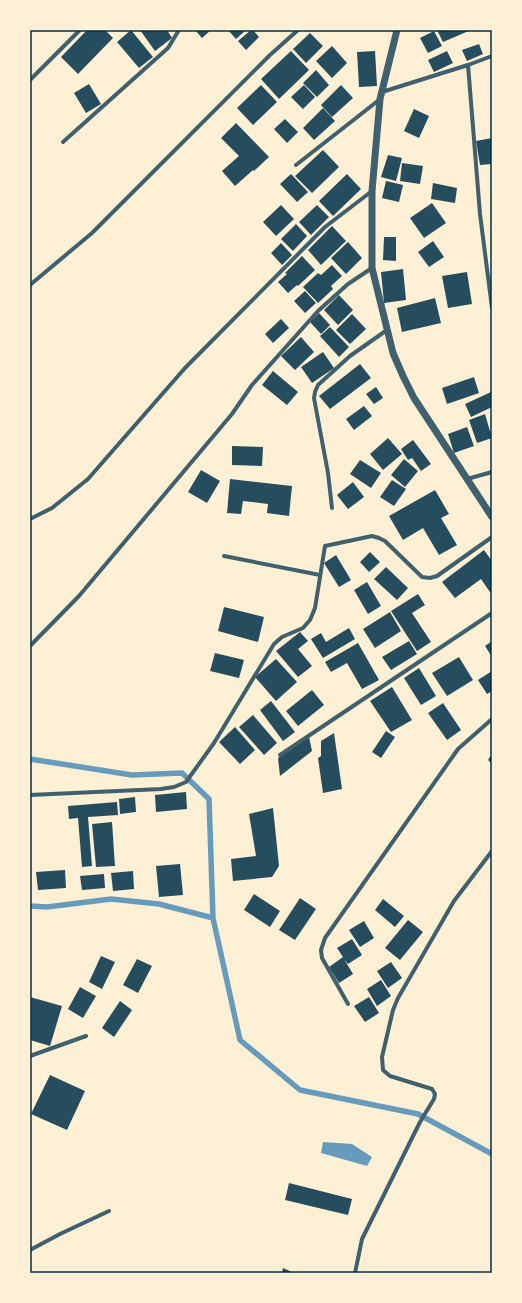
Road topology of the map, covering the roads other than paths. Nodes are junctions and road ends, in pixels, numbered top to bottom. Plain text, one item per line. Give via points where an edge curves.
1 (80, 30) edge
2 (179, 30) edge
3 (298, 30) edge
4 (398, 30) edge
5 (492, 56) edge
6 (468, 65) junction
7 (30, 80) edge
8 (382, 92) junction
9 (380, 100) junction
10 (63, 142) dead end
11 (296, 165) dead end
12 (372, 191) junction
13 (372, 268) junction
14 (30, 285) edge
15 (492, 308) edge
16 (387, 330) junction
17 (492, 472) edge
18 (467, 478) junction
19 (332, 508) dead end
20 (492, 517) edge
21 (30, 519) edge
22 (492, 537) edge
23 (224, 556) dead end
24 (320, 574) junction
25 (492, 613) edge
26 (30, 646) edge
27 (492, 719) edge
28 (280, 755) dead end
29 (30, 795) edge
30 (492, 851) edge
31 (348, 1004) dead end
32 (86, 1036) dead end
33 (30, 1056) edge
34 (109, 1211) dead end
35 (30, 1250) edge
36 (355, 1273) edge

1 - 7 street
2 - 10 street via 168,48
3 - 14 street via 92,233
4 - 8 street
5 - 6 street
6 - 8 street
6 - 15 street via 480,214
8 - 9 street
9 - 11 street
9 - 12 street
12 - 13 street
12 - 21 street via 325,227 190,362 88,479 52,508
13 - 16 street
13 - 26 street via 348,284 318,311 252,385 232,414 79,596
16 - 18 street via 393,353 414,398
16 - 19 street via 350,356 318,385 315,392
17 - 18 street
18 - 20 street
22 - 24 street via 437,576 430,578 422,577 385,541 372,536 325,546
23 - 24 street
24 - 29 street via 315,608 310,620 303,628 282,637 274,644 214,743 186,782 161,789
25 - 28 street
27 - 31 street via 458,749 325,938 321,950 322,958
30 - 36 street via 454,902 393,1010 382,1057 383,1070 390,1076 432,1089 435,1094 362,1239
32 - 33 street
34 - 35 street

